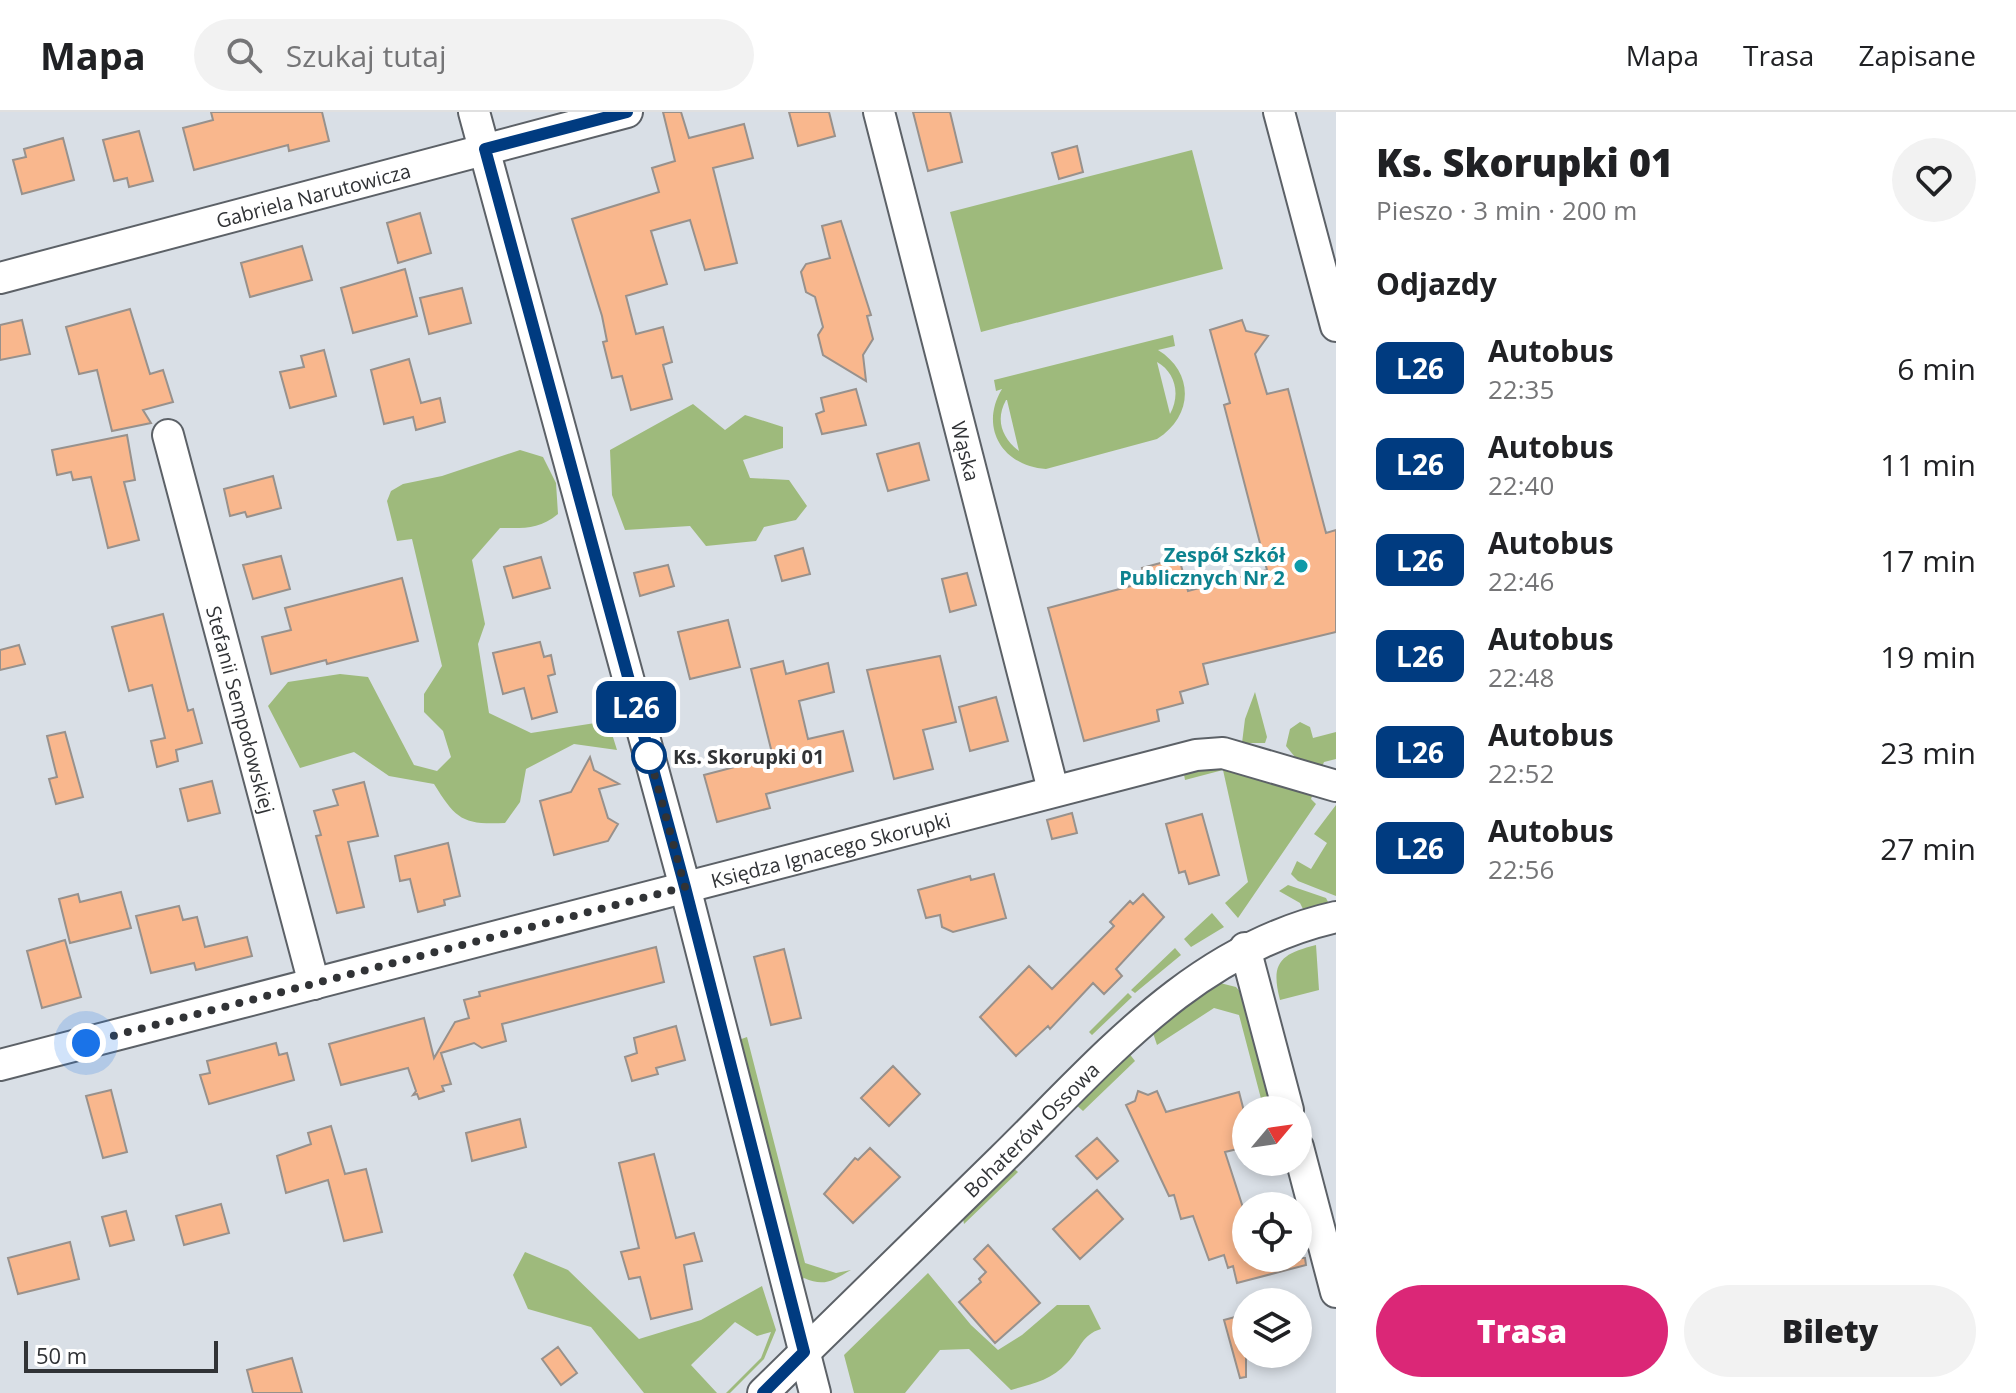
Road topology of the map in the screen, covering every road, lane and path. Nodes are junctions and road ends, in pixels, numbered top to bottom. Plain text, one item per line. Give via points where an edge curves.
1 (474, 112) edge
2 (627, 112) edge
3 (879, 112) edge
4 (1279, 112) edge
5 (485, 149) junction
6 (0, 278) edge
7 (1336, 326) edge
8 (168, 435) dead end
9 (1336, 786) edge
10 (1053, 790) junction
11 (685, 887) junction
12 (1336, 917) edge
13 (1245, 948) junction
14 (314, 984) junction
15 (0, 1065) edge
16 (1284, 1096) edge
17 (1306, 1176) edge
18 (1336, 1292) edge
19 (804, 1352) junction
20 (763, 1393) edge
21 (815, 1393) edge

1 - 5 street
2 - 5 street, Gabriela Narutowicza
3 - 10 street, Wąska
4 - 7 street
5 - 6 street, Gabriela Narutowicza
5 - 11 street
8 - 14 street, Stefanii Sempołowskiej
9 - 10 street, Księdza Ignacego Skorupki via 1223,753
10 - 11 street, Księdza Ignacego Skorupki
11 - 14 street, Księdza Ignacego Skorupki
11 - 19 street
12 - 13 street, Bohaterów Ossowa
13 - 16 street
13 - 19 street, Bohaterów Ossowa via 1154,1012
14 - 15 street, Księdza Ignacego Skorupki
17 - 18 street
19 - 20 street, Bohaterów Ossowa
19 - 21 street

